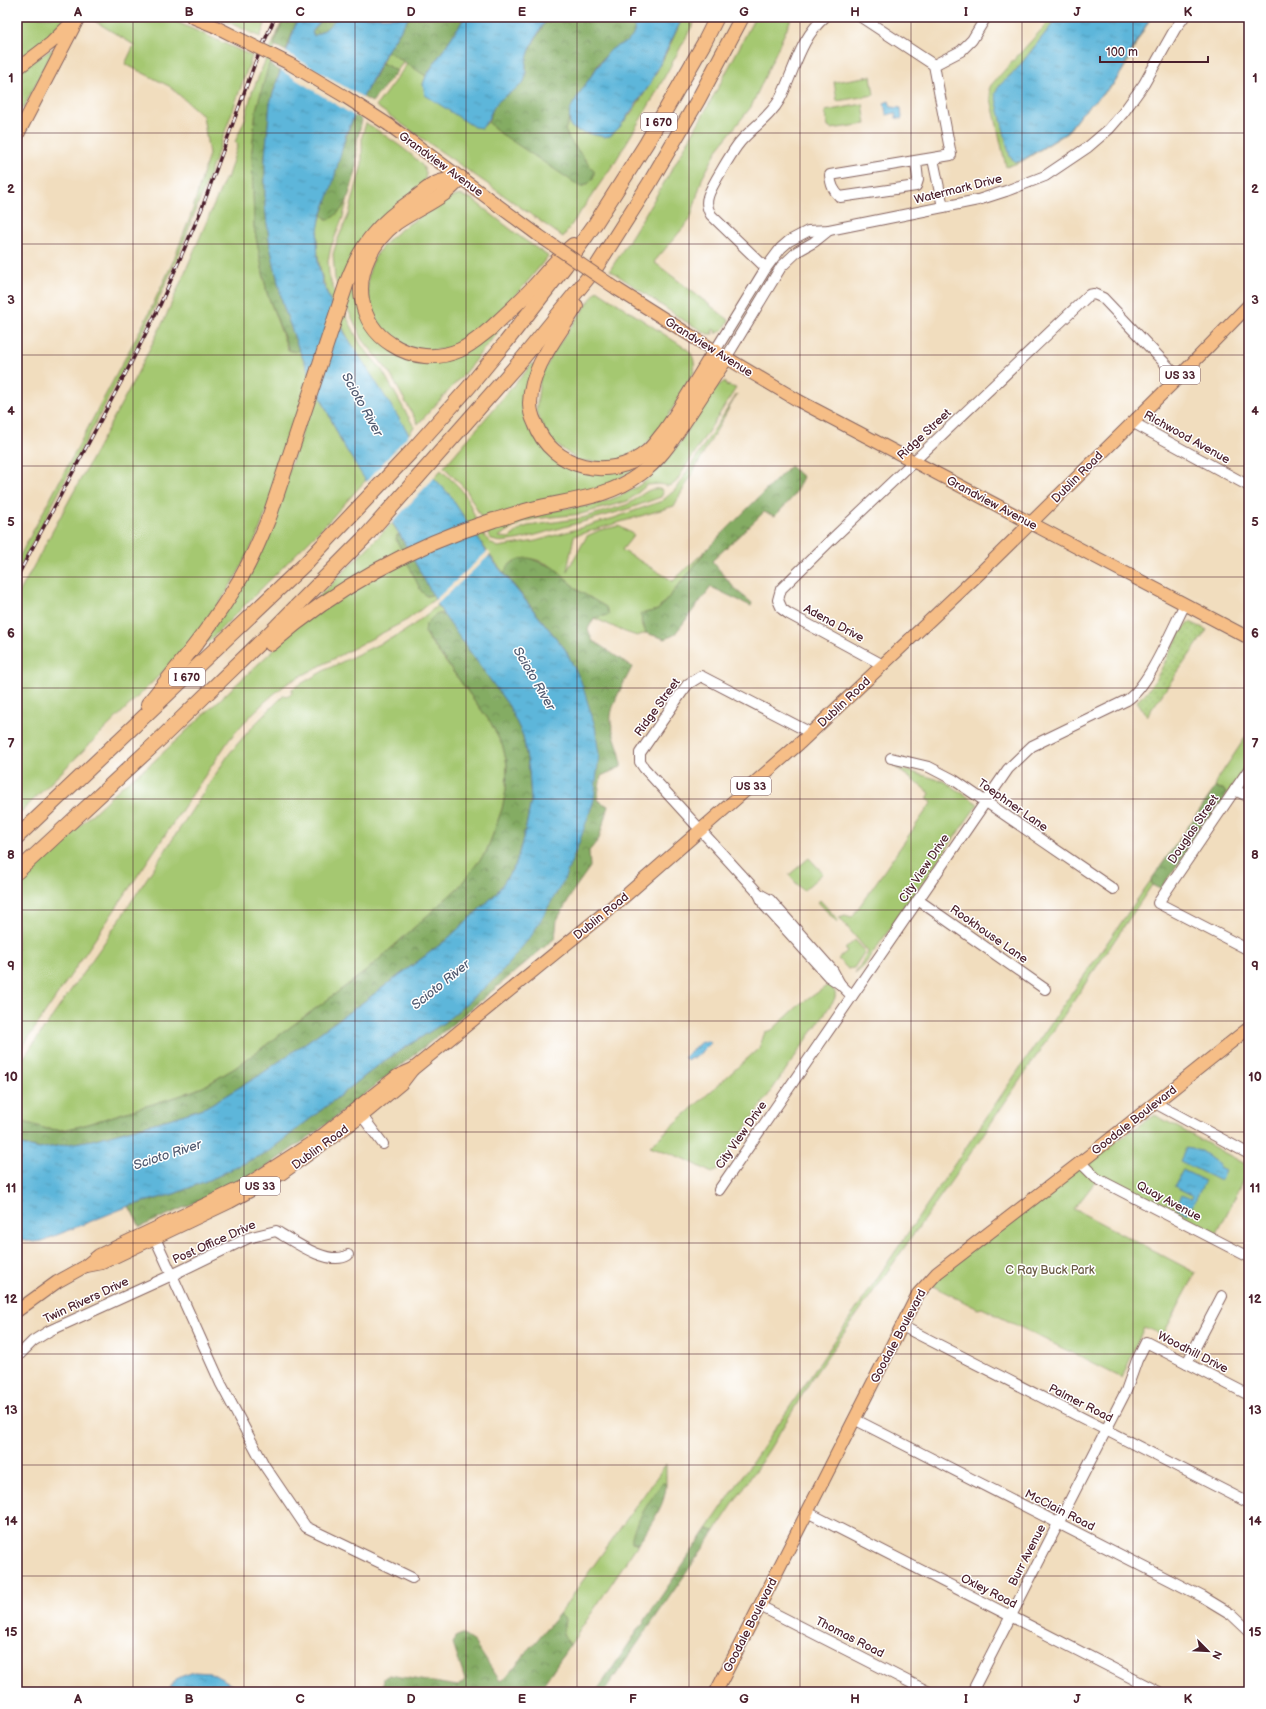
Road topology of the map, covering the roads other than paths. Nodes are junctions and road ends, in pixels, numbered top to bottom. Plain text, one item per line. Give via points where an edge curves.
1 (78, 17) edge
2 (192, 17) edge
3 (717, 17) edge
4 (742, 17) edge
5 (825, 17) edge
6 (861, 17) edge
7 (986, 17) edge
8 (1184, 17) edge
9 (934, 65) junction
10 (17, 68) edge
11 (22, 115) edge
12 (17, 136) edge
13 (933, 159) junction
14 (916, 162) junction
15 (461, 178) junction
16 (943, 207) junction
17 (595, 224) junction
18 (829, 230) junction
19 (766, 268) junction
20 (595, 269) junction
21 (1249, 305) edge
22 (720, 355) junction
23 (1178, 377) junction
24 (1132, 422) junction
25 (914, 461) junction
26 (1249, 486) edge
27 (1031, 523) junction
28 (778, 600) joint
29 (1185, 604) junction
30 (1249, 638) edge
31 (883, 665) junction
32 (811, 733) junction
33 (156, 743) junction
34 (109, 751) junction
35 (891, 758) dead end
36 (1249, 769) edge
37 (1235, 790) junction
38 (1249, 797) edge
39 (985, 802) junction
40 (701, 830) junction
41 (17, 837) edge
42 (17, 872) edge
43 (1113, 890) dead end
44 (918, 900) junction
45 (1249, 950) edge
46 (1045, 989) dead end
47 (852, 996) junction
48 (1249, 1028) edge
49 (413, 1069) junction
50 (1155, 1104) junction
51 (362, 1116) junction
52 (383, 1144) dead end
53 (1249, 1154) edge
54 (1080, 1162) junction
55 (719, 1190) dead end
56 (155, 1238) junction
57 (348, 1255) dead end
58 (1249, 1258) edge
59 (84, 1267) junction
60 (172, 1275) junction
61 (1222, 1296) dead end
62 (17, 1311) edge
63 (902, 1326) junction
64 (1146, 1342) joint
65 (17, 1357) edge
66 (1187, 1363) junction
67 (1249, 1395) edge
68 (854, 1419) junction
69 (1105, 1430) junction
70 (1249, 1503) edge
71 (807, 1512) junction
72 (1058, 1523) junction
73 (412, 1578) dead end
74 (760, 1606) junction
75 (1011, 1617) junction
76 (1249, 1631) edge
77 (716, 1692) edge
78 (928, 1692) edge
79 (972, 1692) edge
80 (1159, 1692) edge

1 - 10 main road via 51,44
1 - 11 main road
2 - 15 main road, Grandview Avenue, bridge via 290,64 344,96
3 - 17 highway, I 670 via 657,125
4 - 20 highway, I 670 via 649,184
5 - 19 street via 807,38 780,99 772,111 740,142 708,198 710,215
6 - 9 street
7 - 9 street via 972,40 961,51
8 - 16 street, Watermark Drive via 1135,98 1088,147 1045,176 1026,184 978,200
9 - 13 street via 951,155
11 - 12 main road
13 - 14 street
13 - 16 street
14 - 14 street via 830,175 830,183 840,197 916,186
15 - 17 highway via 445,193 396,223 376,244 366,264 361,286 367,318 380,336 405,352 414,355 445,355 477,340
15 - 22 main road, Grandview Avenue, bridge via 617,290
15 - 34 highway via 436,183 396,211 373,233 363,248 347,282 270,515 240,581 191,651
16 - 18 street, Watermark Drive
17 - 34 highway, I 670 via 566,266 506,342 353,514 304,565
18 - 19 street, Watermark Drive via 808,231 794,238 781,248
18 - 22 street, Watermark Drive via 792,255 781,267
19 - 22 street, Watermark Drive
20 - 22 highway via 576,307 538,366 531,391 530,404 536,428 542,439 560,456 583,467 606,469 639,458 648,451
20 - 33 highway, I 670 via 523,358 367,535
21 - 23 main road, Dublin Road / US 33
22 - 25 main road, Grandview Avenue via 799,401
22 - 33 highway via 670,443 654,463 639,476 616,489 492,521 390,563 331,599 282,634
23 - 24 main road, Dublin Road / US 33
23 - 25 street, Ridge Street via 1103,298 1094,294 1089,295
24 - 26 street, Richwood Avenue
24 - 27 main road, Dublin Road / US 33
25 - 27 main road, Grandview Avenue
25 - 28 street, Ridge Street via 781,589
27 - 29 main road, Grandview Avenue
27 - 31 main road, Dublin Road / US 33
28 - 31 street, Adena Drive via 789,614
29 - 30 main road, Grandview Avenue
29 - 39 street, City View Drive via 1145,682 1135,695 1032,746 1008,769
31 - 32 main road, Dublin Road / US 33
32 - 40 main road, Dublin Road / US 33
32 - 40 street, Ridge Street via 701,676 688,684 639,758 641,765
33 - 42 highway, I 670
34 - 41 highway, I 670
35 - 39 street, Toephner Lane via 941,772
36 - 37 street, Douglas Street
37 - 38 street
37 - 45 street, Douglas Street via 1158,903
39 - 43 street, Toephner Lane
39 - 44 street, City View Drive
40 - 47 street via 759,894 764,905 809,950 828,976
40 - 49 main road, Dublin Road / US 33 via 624,897
44 - 46 street, Rookhouse Lane
44 - 47 street, City View Drive
47 - 55 street, City View Drive
48 - 50 main road, Goodale Boulevard
49 - 51 main road, Dublin Road / US 33 via 402,1083
49 - 59 main road, Dublin Road / US 33 via 397,1076 320,1137 253,1181 99,1255
50 - 53 street
50 - 54 main road, Goodale Boulevard
51 - 52 street
51 - 56 main road, Dublin Road / US 33 via 281,1174
54 - 58 street, Quay Avenue via 1096,1178
54 - 63 main road, Goodale Boulevard via 937,1273 918,1294
56 - 59 main road, Dublin Road / US 33 via 102,1263
56 - 60 street, Post Office Drive
57 - 60 street, Post Office Drive via 329,1259 276,1231 248,1238
59 - 62 main road, Dublin Road / US 33 via 57,1282
60 - 65 street, Twin Rivers Drive via 49,1331 33,1341
60 - 73 street via 221,1384 264,1465 306,1527
61 - 66 street
63 - 68 main road, Goodale Boulevard
63 - 69 street, Palmer Road
64 - 66 street, Woodhill Drive
64 - 69 street, Burr Avenue via 1126,1391
66 - 67 street, Woodhill Drive
68 - 71 main road, Goodale Boulevard
68 - 72 street, McClain Road
69 - 70 street, Palmer Road
69 - 72 street, Burr Avenue
71 - 74 main road, Goodale Boulevard
71 - 75 street, Oxley Road
72 - 75 street, Burr Avenue
72 - 76 street, McClain Road via 1202,1597 1231,1614
74 - 77 main road, Goodale Boulevard
74 - 78 street, Thomas Road
75 - 79 street, Burr Avenue
75 - 80 street, Oxley Road

